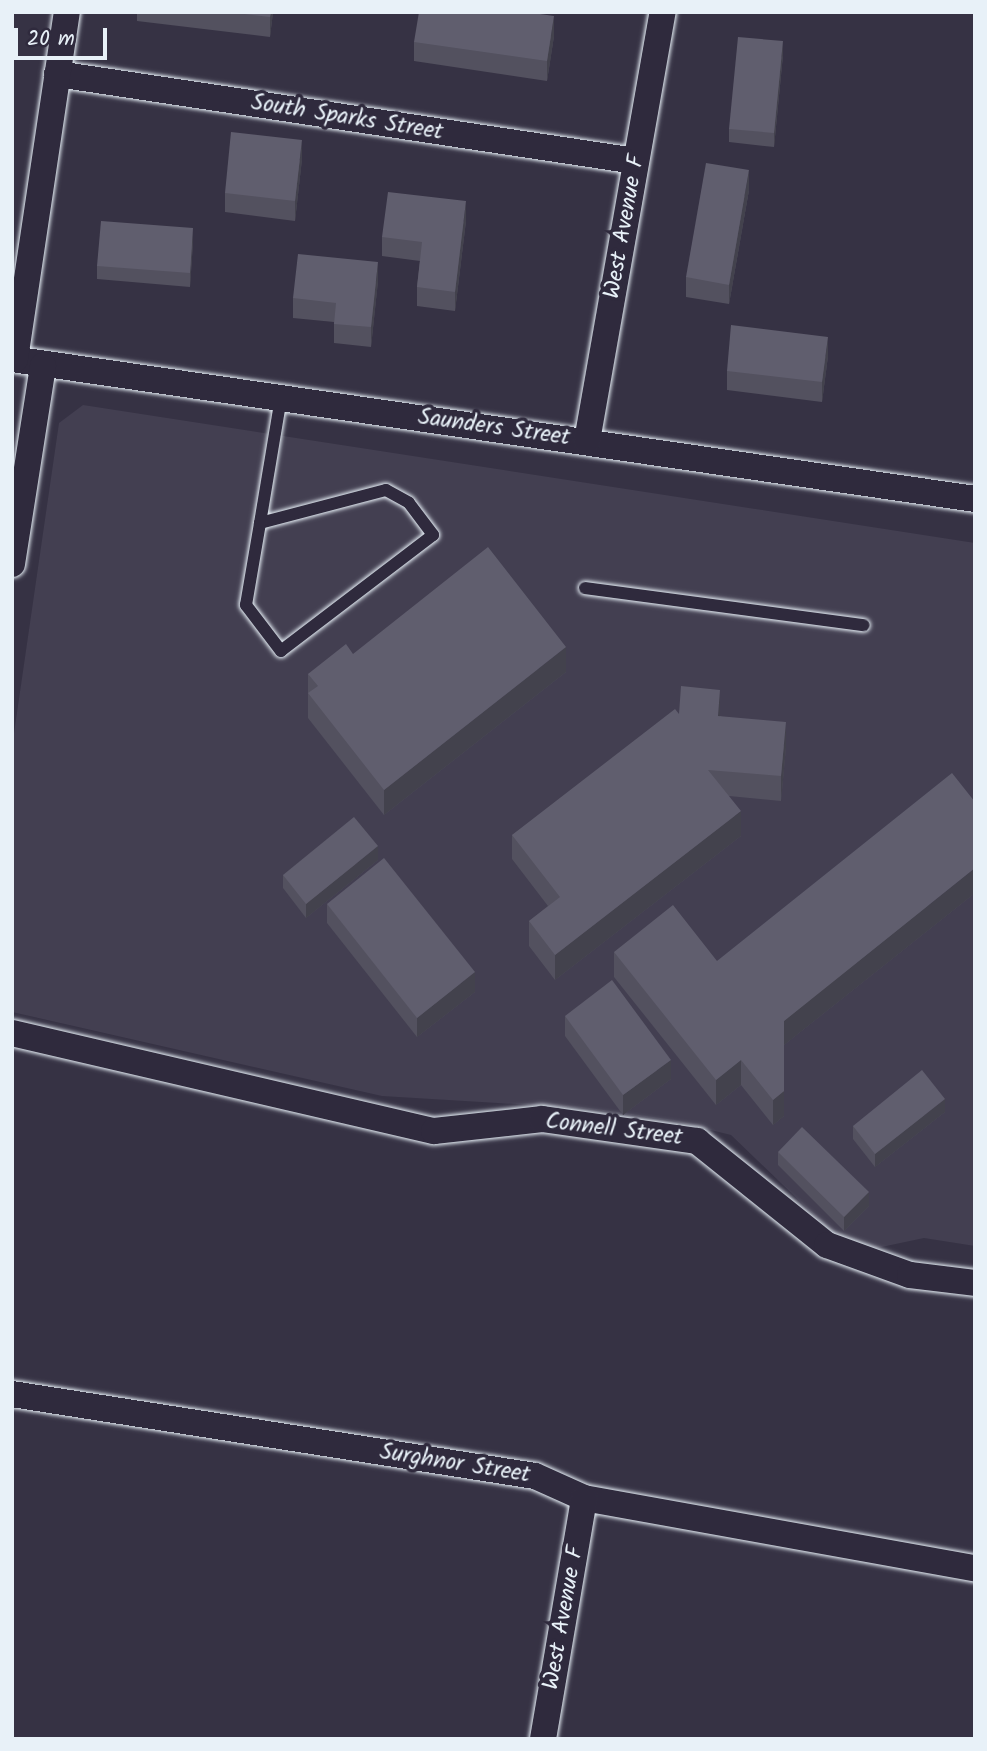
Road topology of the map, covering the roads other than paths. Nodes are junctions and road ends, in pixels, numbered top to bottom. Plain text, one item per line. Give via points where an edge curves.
1 (67, 12) edge
2 (663, 12) edge
3 (57, 74) junction
4 (636, 161) junction
5 (13, 359) edge
6 (43, 365) junction
7 (281, 398) junction
8 (587, 441) junction
9 (975, 499) edge
10 (260, 523) junction
11 (12, 564) edge
12 (585, 588) dead end
13 (864, 625) dead end
14 (12, 1032) edge
15 (975, 1283) edge
16 (12, 1394) edge
17 (584, 1498) junction
18 (975, 1568) edge
19 (543, 1739) edge

1 - 3 street
2 - 4 street, West Avenue F
3 - 4 street, South Sparks Street
3 - 5 street
4 - 8 street, West Avenue F
5 - 6 street, Saunders Street
6 - 7 street, Saunders Street
6 - 11 street
7 - 8 street, Saunders Street
7 - 10 lane
8 - 9 street, Saunders Street
10 - 10 lane via 246,605 281,651 433,535 409,503 386,490
12 - 13 lane
14 - 15 street, Connell Street via 434,1131 542,1119 697,1141 827,1245 910,1275
16 - 17 street, Surghnor Street via 535,1476
17 - 18 street, Surghnor Street
17 - 19 street, West Avenue F

